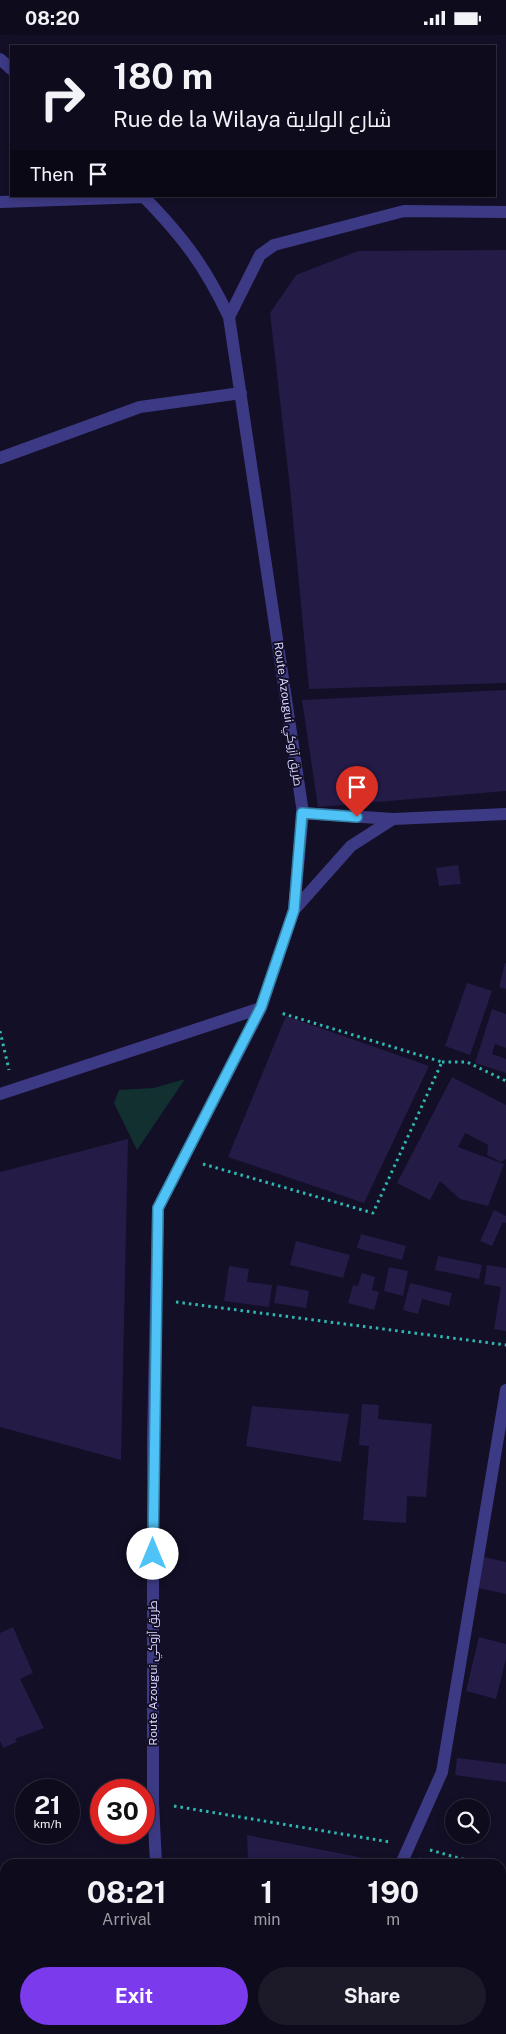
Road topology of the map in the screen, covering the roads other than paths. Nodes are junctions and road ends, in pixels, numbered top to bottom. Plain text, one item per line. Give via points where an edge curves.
1 (0, 59) edge
2 (10, 68) edge
3 (144, 197) edge
4 (0, 202) edge
5 (506, 212) edge
6 (229, 317) junction
7 (241, 393) junction
8 (0, 458) edge
9 (302, 813) junction
10 (506, 814) edge
11 (393, 819) junction
12 (294, 910) junction
13 (261, 1007) junction
14 (0, 1094) edge
15 (506, 1390) edge
16 (156, 1859) edge
17 (404, 1859) edge

1 - 2 street
3 - 4 street
3 - 6 street, Route Azougui طريق آزوكي via 183,238 211,279
5 - 6 street via 404,211 274,245 260,255
6 - 7 street, Route Azougui طريق آزوكي
7 - 8 street via 140,407
7 - 9 street, Route Azougui طريق آزوكي
9 - 11 street
9 - 12 street, Route Azougui طريق آزوكي
10 - 11 street
11 - 12 street via 351,846
12 - 13 street, Route Azougui طريق آزوكي
13 - 14 street
13 - 16 street, Route Azougui طريق آزوكي via 158,1208 153,1439
15 - 17 street via 442,1772

